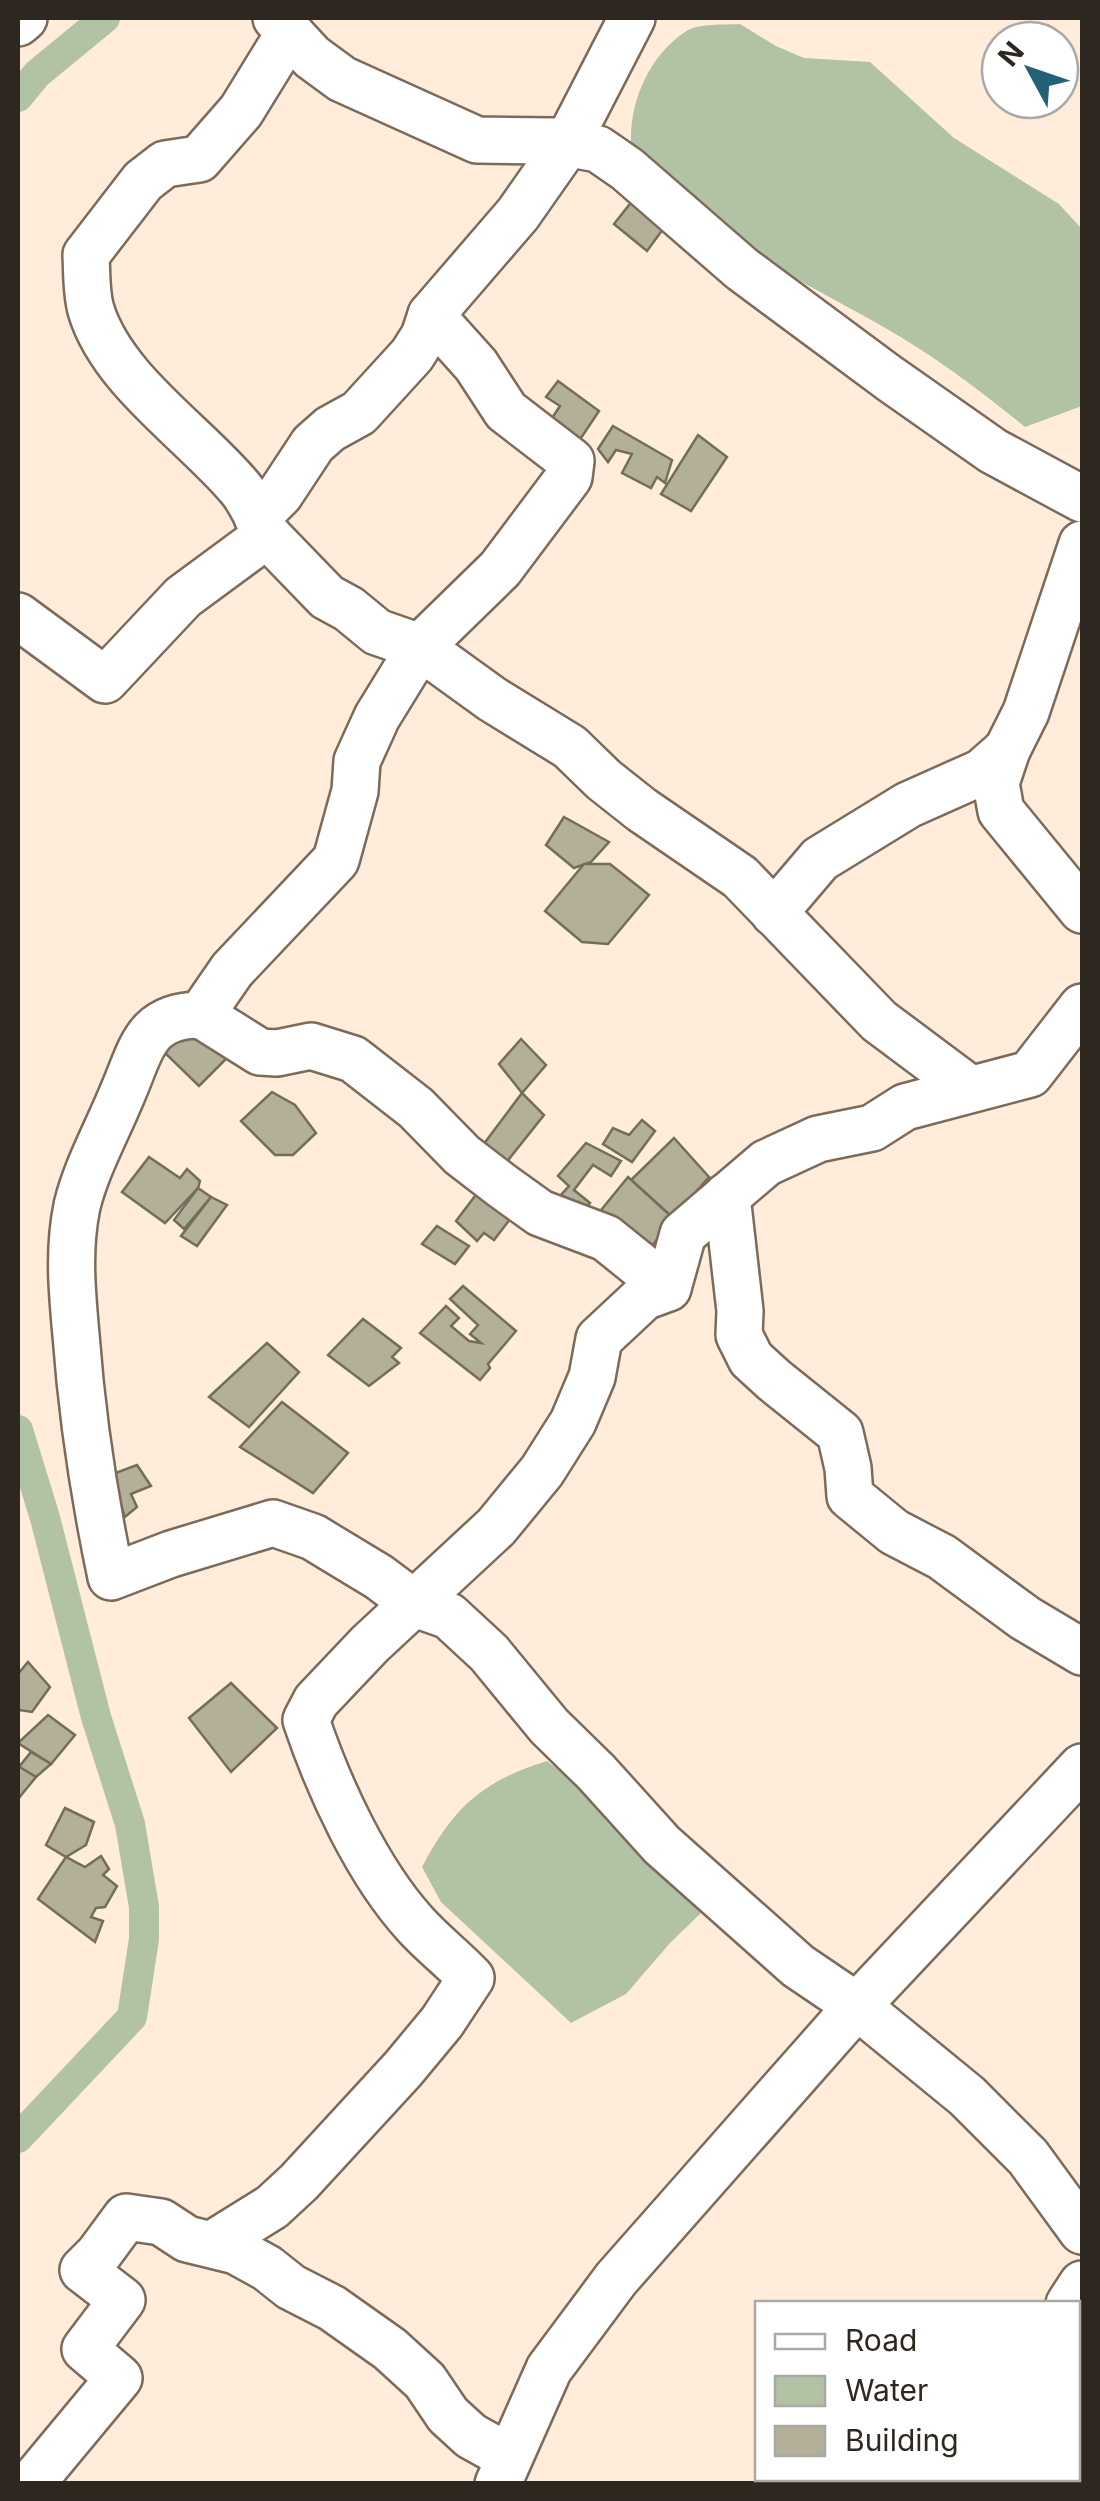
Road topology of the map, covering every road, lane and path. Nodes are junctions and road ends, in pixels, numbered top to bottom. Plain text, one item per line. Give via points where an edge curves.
1 (24, 18) edge
2 (632, 18) edge
3 (18, 23) edge
4 (283, 25) edge
5 (567, 144) junction
6 (430, 315) junction
7 (1082, 500) edge
8 (262, 526) junction
9 (1082, 544) edge
10 (18, 616) edge
11 (420, 647) junction
12 (1007, 750) junction
13 (1082, 910) edge
14 (774, 913) junction
15 (1082, 1008) edge
16 (201, 1015) junction
17 (970, 1089) junction
18 (726, 1196) junction
19 (668, 1288) junction
20 (415, 1604) junction
21 (1082, 1652) edge
22 (1082, 1767) edge
23 (858, 2006) junction
24 (1082, 2230) edge
25 (214, 2243) junction
26 (504, 2470) edge
27 (32, 2484) edge

1 - 3 street
2 - 5 street
4 - 5 street via 342,79 477,140
4 - 8 street via 241,110 199,159 165,164 143,182 86,256 91,309 106,342 153,402 243,491
5 - 6 street via 518,214
5 - 7 street via 598,150 627,169 742,268 889,378 993,451
6 - 8 street via 412,354 359,413 312,444
6 - 11 street via 476,365 506,411 571,462 570,477 500,568
8 - 10 street via 105,680
8 - 11 street via 327,597 377,632
9 - 12 street
11 - 14 street via 570,746 664,827 740,877
11 - 16 street via 356,761 336,860 232,970
12 - 13 street via 996,784 1000,811
12 - 14 street via 982,772 908,806 820,859
14 - 17 street via 880,1021
15 - 17 street via 1030,1074
16 - 19 street via 260,1052 312,1046 354,1059 501,1185 540,1213 606,1238
16 - 20 street via 168,1019 152,1029 78,1204 70,1265 81,1403 112,1577 272,1523 313,1537
17 - 18 street via 905,1108 872,1128 818,1139 766,1163
18 - 19 street via 683,1234
18 - 21 street via 739,1335 751,1358 840,1432 850,1496 894,1532
19 - 20 street via 644,1296 600,1338 573,1422 542,1471 496,1527
20 - 23 street via 449,1616 468,1632 662,1845 798,1966
20 - 25 street via 316,1701 306,1720 342,1810 387,1886 471,1978 432,2034 299,2182 272,2208
22 - 23 street
23 - 24 street via 1016,2145
23 - 26 street via 616,2279 549,2369
25 - 26 street via 364,2330 424,2381
25 - 27 street via 187,2240 161,2222 126,2217 82,2270 122,2300 85,2348 119,2378

